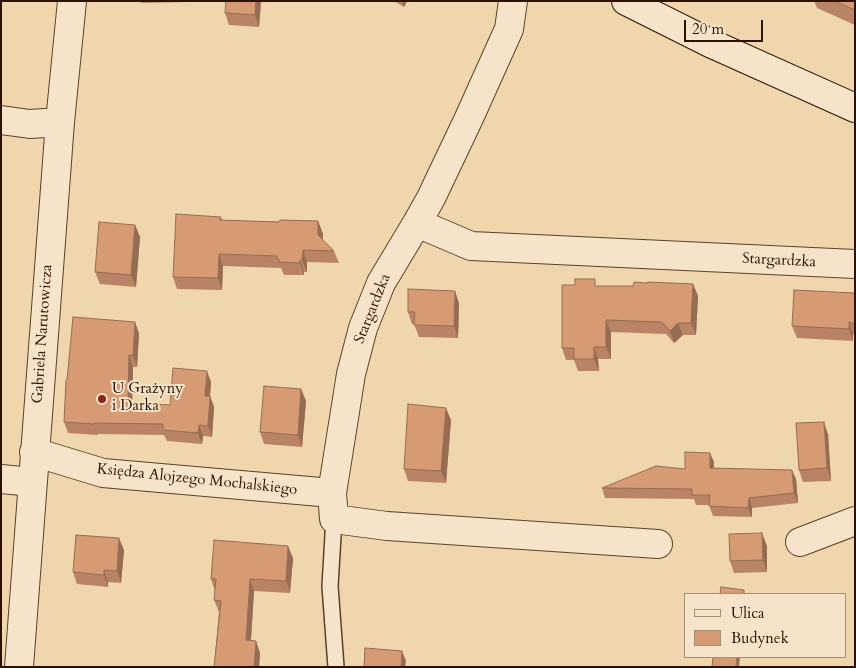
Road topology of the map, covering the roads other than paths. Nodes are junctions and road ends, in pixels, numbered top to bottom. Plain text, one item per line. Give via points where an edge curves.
1 (72, 1) edge
2 (513, 1) edge
3 (626, 1) edge
4 (855, 108) edge
5 (1, 120) edge
6 (60, 122) junction
7 (417, 222) junction
8 (855, 264) edge
9 (34, 452) junction
10 (1, 479) edge
11 (33, 482) junction
12 (333, 506) junction
13 (855, 521) edge
14 (800, 542) dead end
15 (658, 544) dead end
16 (19, 667) edge
17 (336, 667) edge

1 - 6 street, Gabriela Narutowicza
2 - 7 street via 509,29
3 - 4 street
5 - 6 street via 30,124
6 - 9 street, Gabriela Narutowicza
7 - 8 street, Stargardzka via 471,246
7 - 12 street, Stargardzka via 381,283 363,328 351,374
9 - 11 street, Gabriela Narutowicza
9 - 12 street, Księdza Alojzego Mochalskiego via 103,473
10 - 11 street
11 - 16 street, Gabriela Narutowicza
12 - 15 street via 387,526
12 - 17 lane via 330,586
13 - 14 street

